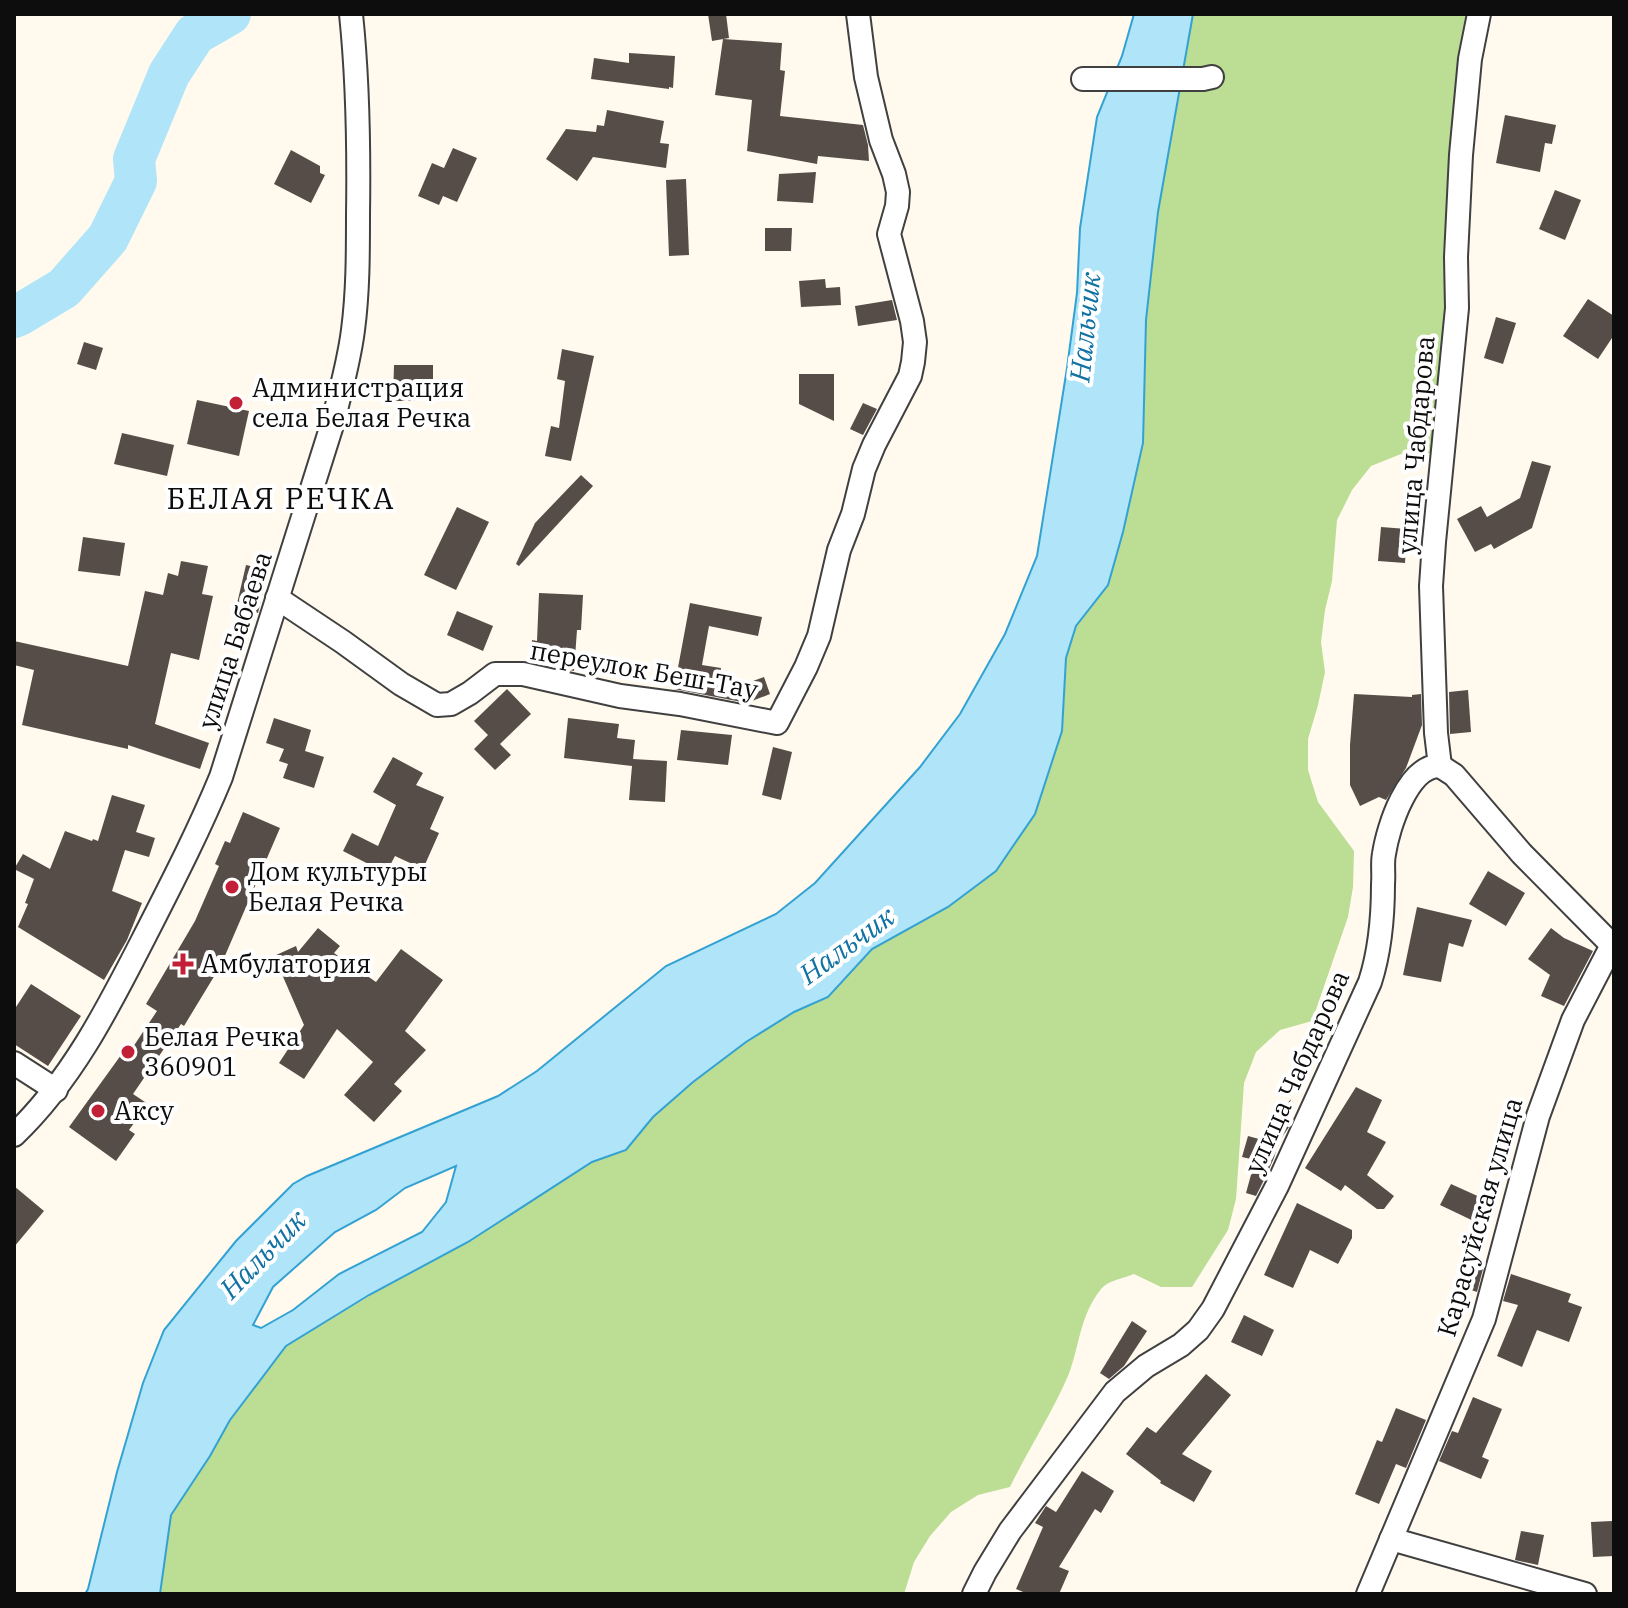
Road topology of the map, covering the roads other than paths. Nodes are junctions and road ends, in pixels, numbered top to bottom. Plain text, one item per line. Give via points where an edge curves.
1 (351, 14) edge
2 (858, 14) edge
3 (1479, 14) edge
4 (1207, 78) dead end
5 (1086, 80) dead end
6 (277, 598) junction
7 (1440, 766) junction
8 (14, 1063) edge
9 (56, 1090) junction
10 (14, 1135) edge
11 (1391, 1539) junction
12 (974, 1594) edge
13 (1368, 1594) edge
14 (1585, 1594) edge

1 - 6 street, улица Бабаева via 359,162 353,331 332,425
2 - 6 street, переулок Беш-Тау via 868,88 898,192 889,234 912,321 913,362 864,469 819,636 777,723 523,674 495,674 451,704 437,705
3 - 7 street, улица Чабдарова via 1462,142 1457,308 1431,586
4 - 5 street
6 - 9 street, улица Бабаева via 205,815 114,996
7 - 11 street, Карасуйская улица via 1612,945 1573,1020 1538,1116 1484,1319
7 - 12 street, улица Чабдарова via 1418,774 1390,828 1383,855 1377,961 1370,982 1277,1186 1213,1309 1181,1345 1115,1392 1010,1531
8 - 9 street
9 - 10 street, улица Бабаева
11 - 13 street, Карасуйская улица
11 - 14 street

